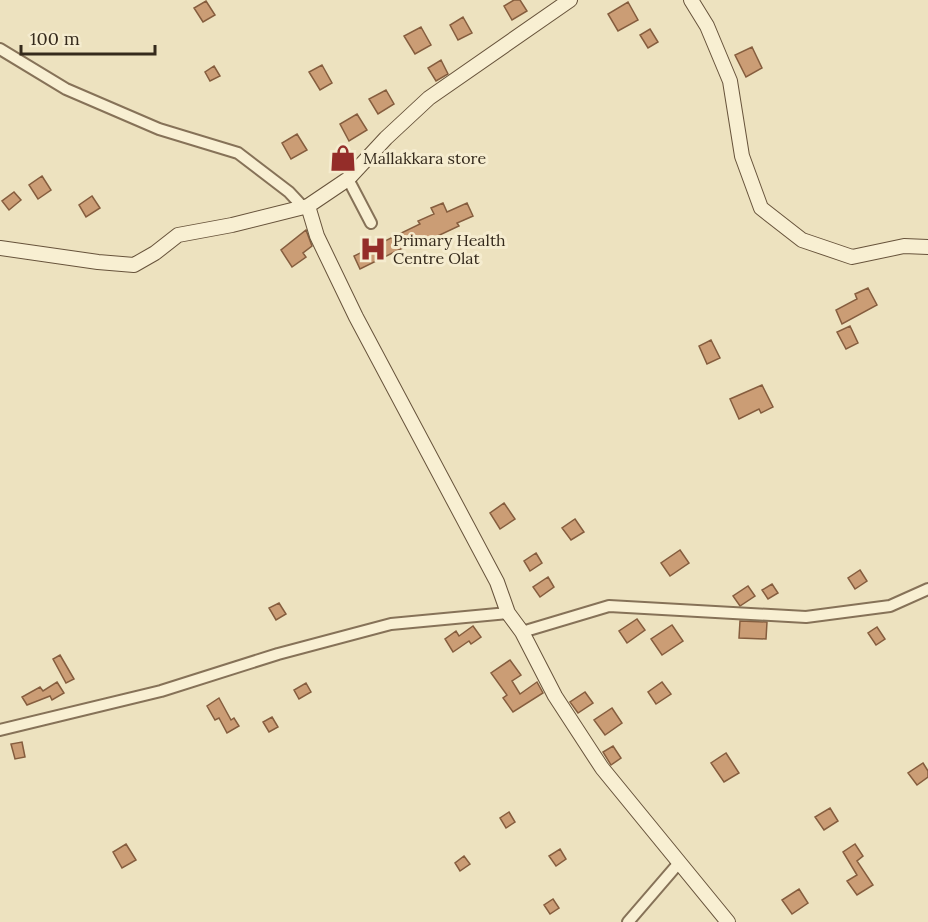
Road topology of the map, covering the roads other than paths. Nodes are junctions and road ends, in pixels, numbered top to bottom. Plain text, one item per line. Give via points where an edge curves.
1 (570, 0) edge
2 (691, 0) edge
3 (0, 50) edge
4 (348, 179) junction
5 (306, 207) junction
6 (371, 223) dead end
7 (928, 247) edge
8 (0, 248) edge
9 (928, 589) edge
10 (508, 613) junction
11 (522, 632) junction
12 (0, 730) edge
13 (678, 864) junction
14 (628, 922) edge
15 (728, 922) edge

1 - 4 street via 429,98
2 - 7 street via 707,26 730,81 742,156 761,208 802,240 852,257 904,246
3 - 5 street via 66,89 159,129 238,153
4 - 5 street
4 - 6 street
5 - 8 street via 178,235 134,265
5 - 10 street via 347,296 497,582
9 - 11 street via 890,606 806,617 609,606
10 - 11 street
10 - 12 street via 391,624 161,691
11 - 13 street via 555,696 602,768
13 - 14 street
13 - 15 street

